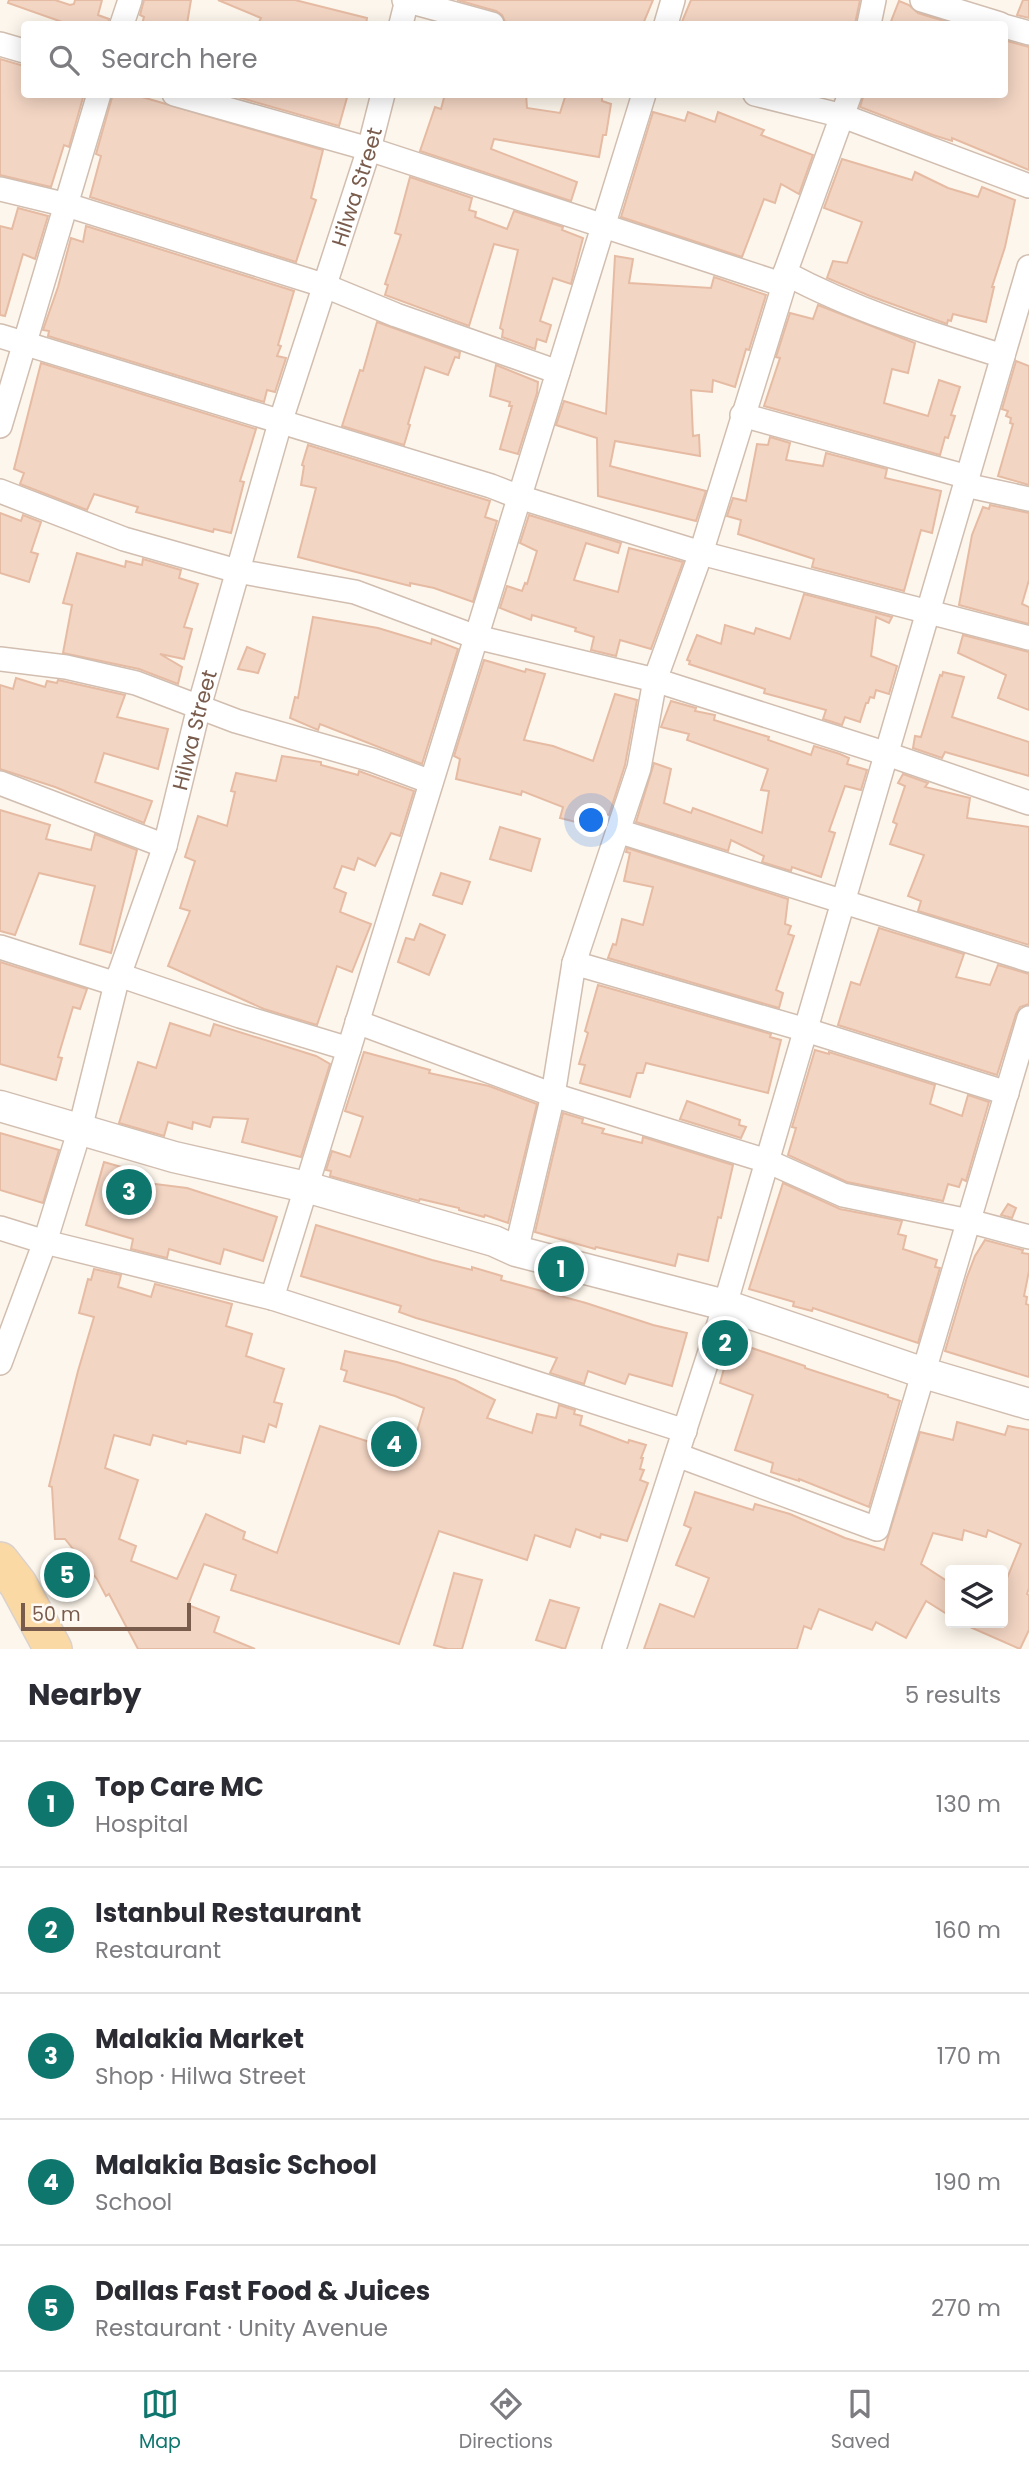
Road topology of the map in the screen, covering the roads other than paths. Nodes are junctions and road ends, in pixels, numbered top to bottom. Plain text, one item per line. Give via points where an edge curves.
1 (130, 0) edge
2 (406, 0) edge
3 (673, 0) edge
4 (874, 0) edge
5 (922, 0) edge
6 (123, 21) edge
7 (402, 21) edge
8 (481, 21) edge
9 (667, 21) edge
10 (870, 21) edge
11 (989, 21) edge
12 (1008, 27) edge
13 (1029, 33) edge
14 (0, 44) edge
15 (21, 50) edge
16 (98, 98) edge
17 (188, 98) edge
18 (382, 98) edge
19 (643, 98) edge
20 (788, 98) edge
21 (847, 105) edge
22 (369, 149) junction
23 (1029, 186) edge
24 (0, 189) edge
25 (67, 205) junction
26 (604, 226) junction
27 (1029, 267) edge
28 (785, 279) junction
29 (323, 285) junction
30 (0, 336) edge
31 (25, 344) junction
32 (1003, 356) junction
33 (558, 372) junction
34 (742, 415) junction
35 (280, 423) junction
36 (0, 426) edge
37 (966, 481) junction
38 (0, 491) edge
39 (519, 498) junction
40 (1029, 499) edge
41 (701, 553) junction
42 (237, 571) junction
43 (928, 612) junction
44 (476, 637) junction
45 (1029, 638) edge
46 (0, 659) edge
47 (655, 680) junction
48 (199, 708) junction
49 (887, 754) junction
50 (431, 782) junction
51 (0, 783) edge
52 (1029, 803) edge
53 (618, 831) junction
54 (165, 846) junction
55 (843, 902) junction
56 (0, 947) edge
57 (1029, 960) edge
58 (574, 963) junction
59 (118, 979) junction
60 (1029, 1018) edge
61 (357, 1022) junction
62 (806, 1030) junction
63 (349, 1049) junction
64 (1007, 1093) junction
65 (553, 1095) junction
66 (0, 1107) edge
67 (80, 1129) junction
68 (767, 1161) junction
69 (306, 1187) junction
70 (969, 1221) junction
71 (0, 1228) edge
72 (1029, 1237) edge
73 (45, 1242) junction
74 (516, 1251) junction
75 (272, 1298) junction
76 (725, 1305) junction
77 (0, 1363) edge
78 (924, 1373) junction
79 (1029, 1404) edge
80 (685, 1431) junction
81 (677, 1455) junction
82 (6, 1580) edge
83 (53, 1649) edge
84 (614, 1649) edge

1 - 6 street
2 - 7 street
2 - 8 street
3 - 9 street
4 - 10 street
5 - 11 street
12 - 13 street
14 - 15 street
16 - 25 street
17 - 22 street
18 - 22 street, Hilwa Street
19 - 26 street
20 - 21 street
21 - 23 street
21 - 28 street
22 - 26 street
22 - 29 street, Hilwa Street
24 - 25 street
25 - 29 street
25 - 31 street
26 - 28 street
26 - 33 street
27 - 32 street
28 - 32 street
28 - 34 street
29 - 33 street
29 - 35 street, Hilwa Street
30 - 31 street
31 - 35 street
31 - 36 street
32 - 37 street
33 - 39 street
34 - 37 street
34 - 41 street
35 - 39 street
35 - 42 street, Hilwa Street
37 - 40 street
37 - 43 street
38 - 42 street via 124,539
39 - 41 street
39 - 44 street
41 - 43 street
41 - 47 street
42 - 44 street via 355,592
42 - 48 street, Hilwa Street
43 - 45 street
43 - 49 street
44 - 47 street
44 - 50 street
46 - 48 street via 66,667 136,683
47 - 49 street
47 - 53 street via 639,768
48 - 50 street
48 - 54 street, Hilwa Street
49 - 52 street
49 - 55 street
50 - 61 street
51 - 54 street
53 - 55 street
53 - 58 street
54 - 59 street, Hilwa Street
55 - 57 street
55 - 62 street
56 - 59 street
58 - 62 street
58 - 65 street
59 - 63 street
59 - 67 street, Hilwa Street
60 - 64 street
61 - 63 street
61 - 65 street
62 - 64 street
62 - 68 street
63 - 69 street
64 - 70 street
65 - 68 street
65 - 74 street
66 - 67 street
67 - 69 street via 174,1157
67 - 73 street, Hilwa Street
68 - 70 street via 843,1195
68 - 76 street
69 - 74 street
69 - 75 street
70 - 72 street
70 - 78 street
71 - 73 street
73 - 75 street
73 - 77 street, Hilwa Street
74 - 76 street
75 - 80 street
76 - 78 street
76 - 80 street
78 - 79 street
78 - 81 street via 877,1529
80 - 81 street
81 - 84 street
82 - 83 main road

